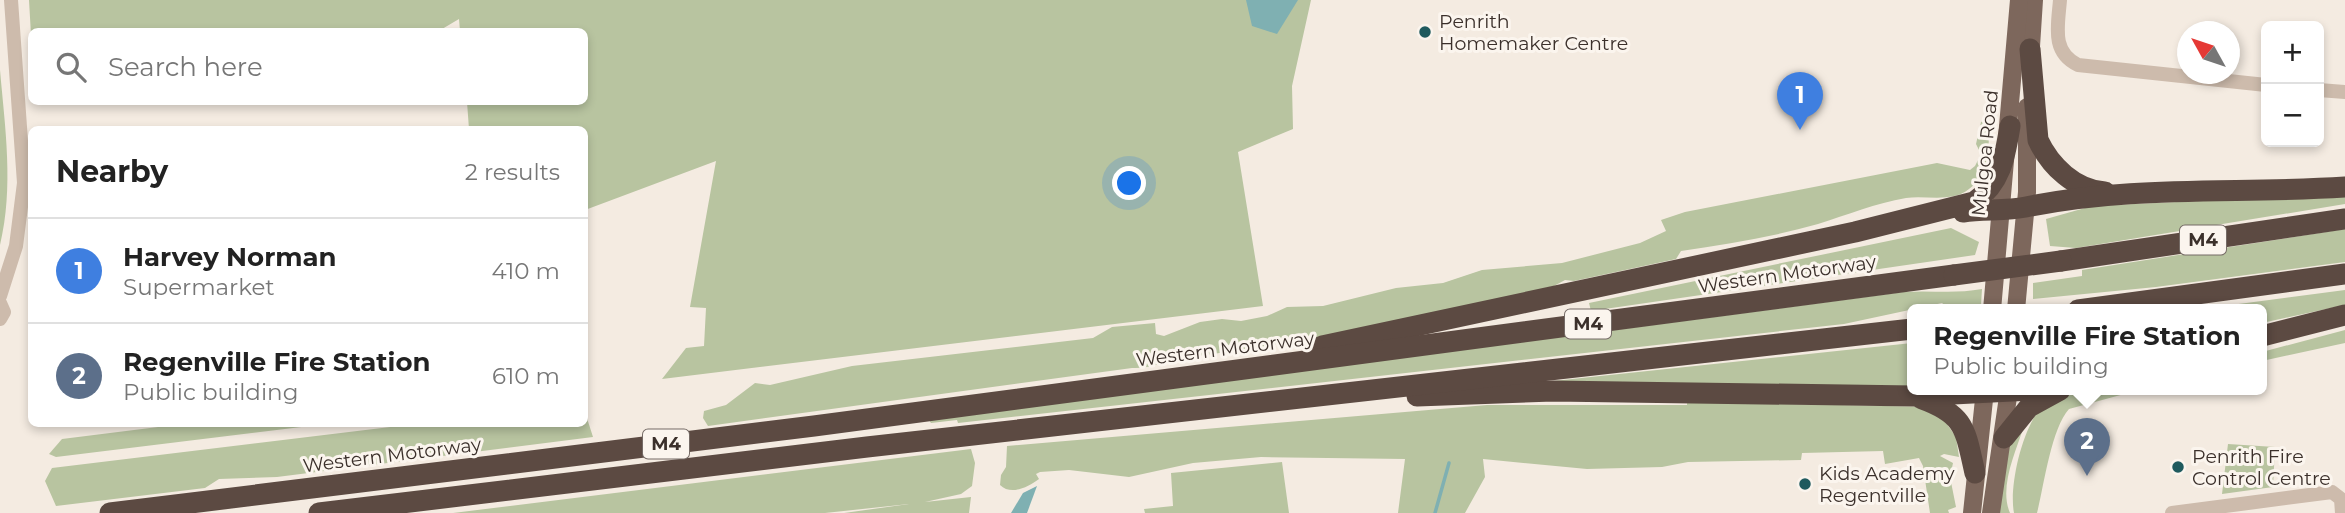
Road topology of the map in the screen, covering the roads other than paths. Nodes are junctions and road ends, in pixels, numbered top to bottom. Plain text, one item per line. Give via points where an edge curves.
1 (11, 0) edge
2 (2020, 0) edge
3 (2034, 0) edge
4 (2060, 0) edge
5 (2030, 49) junction
6 (2261, 84) edge
7 (2324, 90) edge
8 (2345, 92) edge
9 (2010, 126) junction
10 (2345, 187) edge
11 (2135, 194) junction
12 (2026, 206) junction
13 (2002, 207) junction
14 (2345, 219) edge
15 (1905, 220) junction
16 (2345, 274) edge
17 (0, 296) edge
18 (0, 303) edge
19 (1993, 304) edge
20 (2017, 304) edge
21 (2122, 304) edge
22 (2345, 315) edge
23 (0, 319) edge
24 (1907, 330) edge
25 (2267, 335) edge
26 (1222, 372) junction
27 (1346, 393) junction
28 (1932, 395) edge
29 (1984, 395) edge
30 (2009, 395) edge
31 (2051, 395) edge
32 (1914, 396) junction
33 (2004, 438) junction
34 (1975, 473) junction
35 (2201, 511) edge
36 (110, 513) edge
37 (319, 513) edge
38 (1972, 513) edge
39 (1992, 513) edge
40 (2172, 513) edge
41 (2342, 513) edge

1 - 17 street via 24,183 16,246
2 - 9 main road, Mulgoa Road
3 - 5 main road, Mulgoa Road
4 - 6 street via 2058,44 2078,65
5 - 11 highway via 2039,140 2045,153 2079,184 2099,192
5 - 12 main road, Mulgoa Road
7 - 8 street
9 - 13 main road, Mulgoa Road
9 - 15 highway via 2000,172 1987,191 1974,202
10 - 11 highway
11 - 12 highway
12 - 13 highway
12 - 20 main road, Mulgoa Road
13 - 15 highway
13 - 19 main road, Mulgoa Road
14 - 26 highway, Western Motorway / M4, bridge
15 - 26 highway via 1300,351
16 - 21 highway
18 - 23 street via 4,312
22 - 25 highway
24 - 27 highway, M4
26 - 36 highway, Western Motorway / M4
27 - 32 highway, M4 via 1434,397 1553,391
27 - 37 highway, M4
28 - 32 highway, M4
29 - 34 main road
30 - 33 main road
31 - 33 highway via 2024,411
32 - 34 highway, M4 via 1946,408 1960,421
33 - 39 main road
34 - 38 main road
35 - 40 street
35 - 41 street via 2332,492 2341,499

